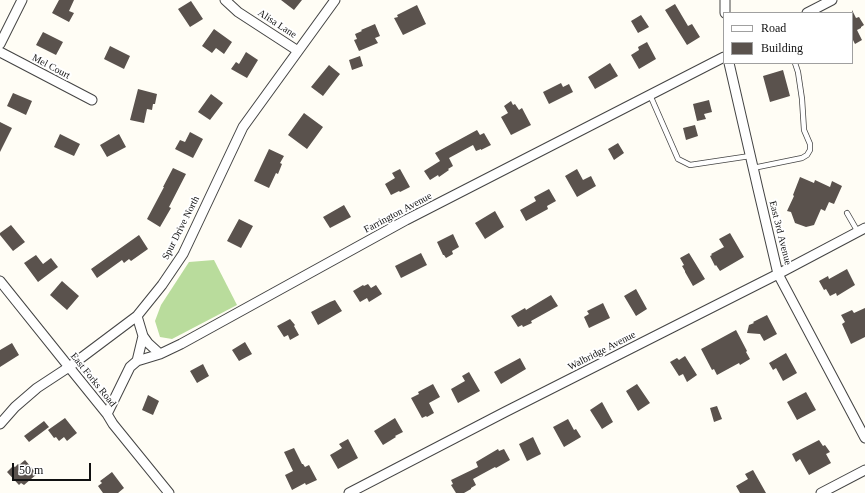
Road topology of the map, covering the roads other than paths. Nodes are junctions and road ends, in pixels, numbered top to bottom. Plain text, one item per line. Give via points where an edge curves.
1 (22, 0) edge
2 (225, 0) edge
3 (725, 0) edge
4 (832, 0) edge
5 (336, 1) edge
6 (725, 12) edge
7 (809, 12) edge
8 (0, 44) edge
9 (298, 51) junction
10 (0, 52) edge
11 (723, 58) edge
12 (729, 64) edge
13 (795, 64) edge
14 (650, 95) junction
15 (92, 100) dead end
16 (750, 156) junction
17 (753, 168) junction
18 (847, 213) dead end
19 (862, 230) edge
20 (778, 274) junction
21 (0, 281) edge
22 (137, 316) junction
23 (143, 336) junction
24 (160, 354) junction
25 (137, 361) junction
26 (69, 367) junction
27 (107, 414) junction
28 (0, 424) edge
29 (865, 438) edge
30 (865, 470) edge
31 (169, 493) edge
32 (349, 493) edge
33 (821, 493) edge

1 - 8 street
2 - 9 street, Alisa Lane via 238,12
3 - 6 street
4 - 7 street
5 - 9 street, Spur Drive North
9 - 22 street, Spur Drive North via 243,127 183,254
10 - 15 street, Mel Court
11 - 14 street, Farrington Avenue
12 - 16 street, East 3rd Avenue
13 - 17 lane via 802,99 804,130 810,150 802,158
14 - 16 lane via 678,160 690,166
14 - 24 street, Farrington Avenue via 406,220
16 - 17 street, East 3rd Avenue
17 - 20 street, East 3rd Avenue
18 - 19 lane
19 - 20 street, Walbridge Avenue
20 - 29 street, East 3rd Avenue
20 - 32 street, Walbridge Avenue
21 - 26 street, East Forks Road
22 - 23 street
22 - 26 street, Spur Drive North
23 - 24 street
23 - 25 street
24 - 25 street, Farrington Avenue
25 - 27 street via 130,367
26 - 27 street, East Forks Road
26 - 28 street, Spur Drive North via 37,388
27 - 31 street, East Forks Road
30 - 33 street

